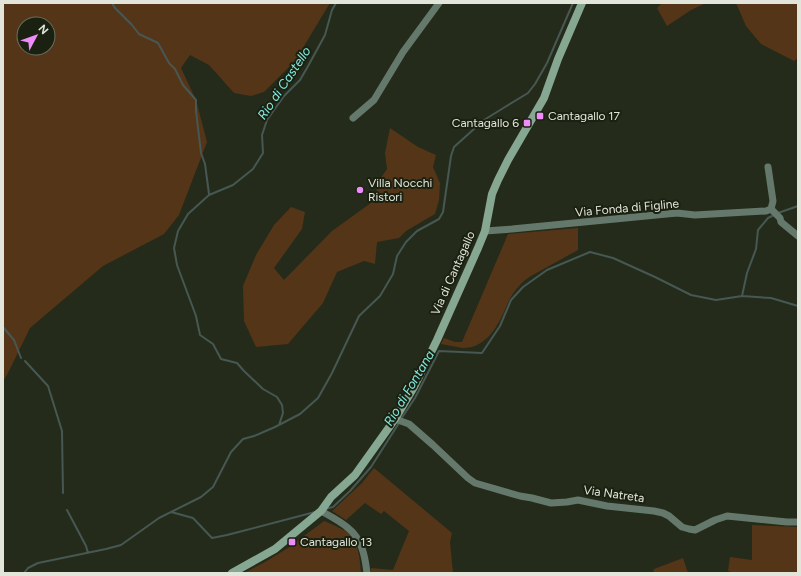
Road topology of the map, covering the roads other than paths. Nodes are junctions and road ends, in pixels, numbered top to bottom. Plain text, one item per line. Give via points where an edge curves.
1 (439, 3) edge
2 (582, 3) edge
3 (353, 118) dead end
4 (768, 167) dead end
5 (771, 208) junction
6 (485, 231) junction
7 (798, 236) edge
8 (396, 420) junction
9 (323, 508) junction
10 (798, 522) edge
11 (232, 573) edge
12 (367, 573) edge

1 - 3 street via 403,52 374,100
2 - 6 street, Via di Cantagallo via 544,98 508,160 492,194
4 - 5 street via 773,201
5 - 6 street, Via Fonda di Figline via 766,211 695,215 677,213
5 - 7 street via 781,222
6 - 8 street, Via di Cantagallo via 437,340
8 - 9 street, Via di Cantagallo via 355,475
8 - 10 street, Via Natreta via 410,424 475,483 520,496 551,503 578,500 654,511 669,516 682,527 695,530 727,516
9 - 11 street, Via di Cantagallo via 271,552
9 - 12 street via 357,536 366,560

